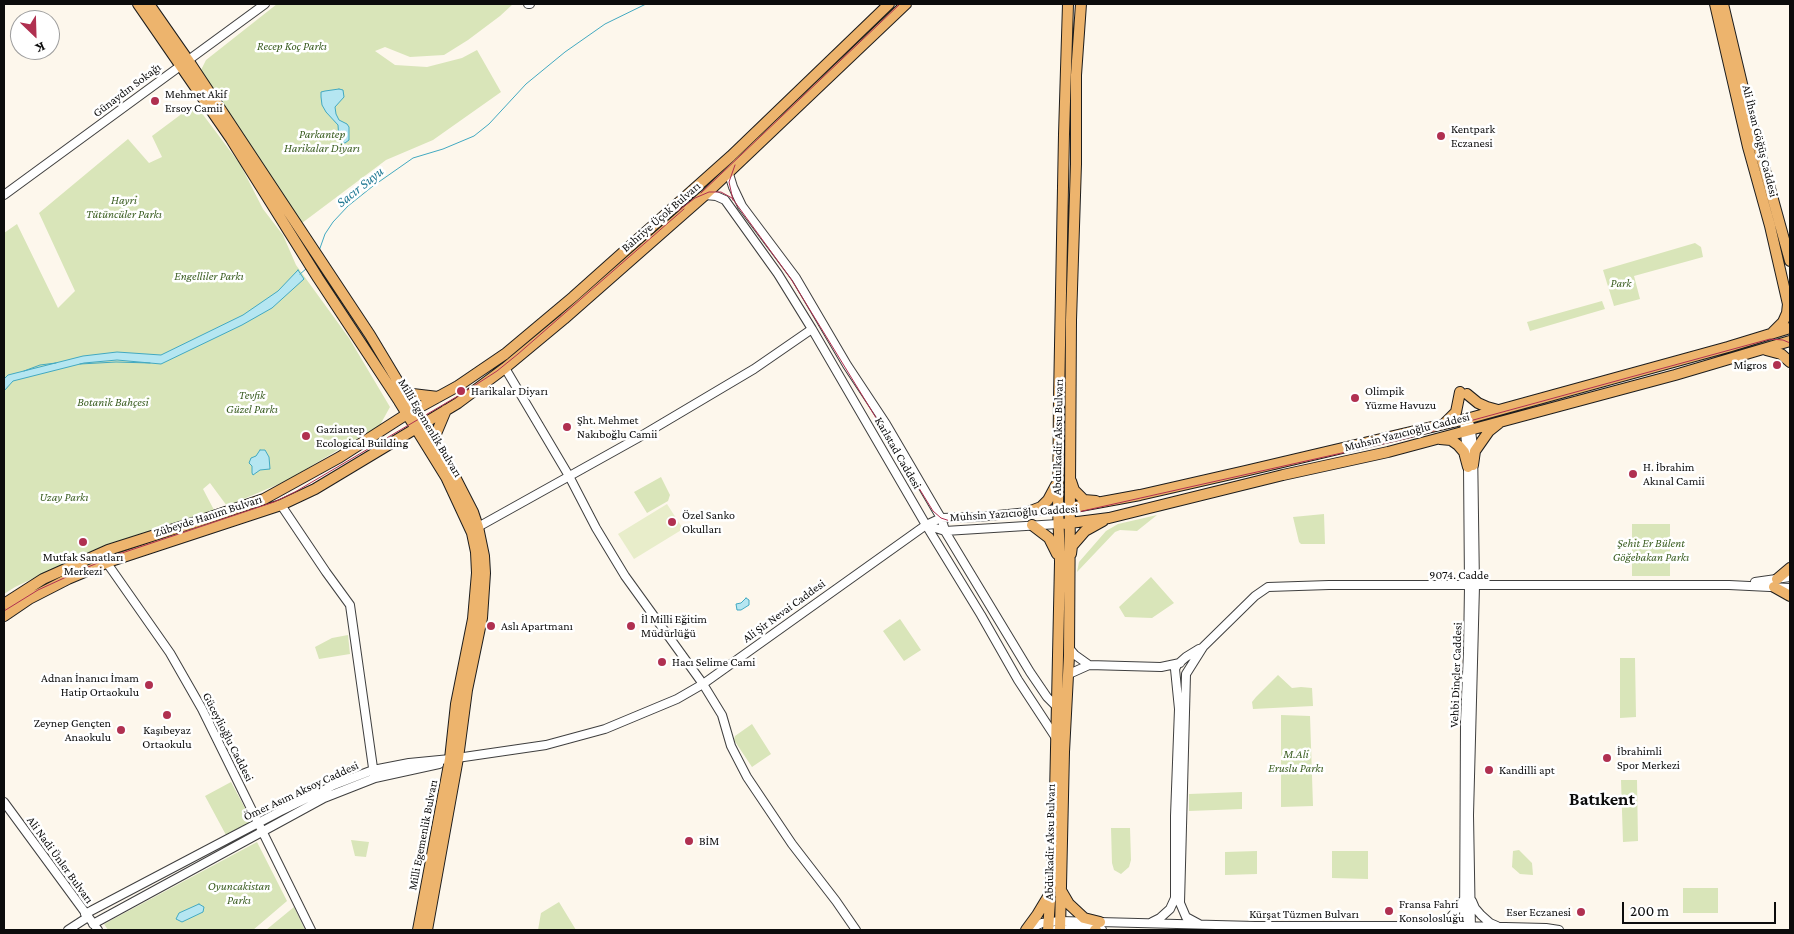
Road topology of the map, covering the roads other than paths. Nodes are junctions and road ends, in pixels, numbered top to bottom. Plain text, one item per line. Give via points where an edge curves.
1 (138, 4) edge
2 (149, 4) edge
3 (265, 4) edge
4 (889, 4) edge
5 (906, 4) edge
6 (1068, 4) edge
7 (1082, 4) edge
8 (1714, 4) edge
9 (1723, 4) edge
10 (184, 62) junction
11 (729, 174) junction
12 (4, 195) edge
13 (705, 195) junction
14 (1790, 261) edge
15 (1789, 308) edge
16 (1790, 328) edge
17 (812, 329) junction
18 (1768, 335) junction
19 (1790, 341) edge
20 (1762, 350) junction
21 (1790, 362) edge
22 (505, 368) junction
23 (402, 397) junction
24 (438, 397) junction
25 (446, 410) junction
26 (1499, 410) junction
27 (410, 412) junction
28 (1467, 419) junction
29 (398, 421) junction
30 (1500, 422) junction
31 (1442, 425) junction
32 (419, 427) junction
33 (1468, 430) junction
34 (1438, 439) junction
35 (397, 440) junction
36 (430, 443) junction
37 (1470, 466) junction
38 (569, 476) junction
39 (1058, 476) junction
40 (1070, 478) junction
41 (1110, 500) junction
42 (281, 505) junction
43 (1058, 509) junction
44 (1069, 509) junction
45 (1028, 512) junction
46 (941, 518) junction
47 (1109, 518) junction
48 (1064, 524) junction
49 (926, 525) junction
50 (1032, 525) junction
51 (478, 528) junction
52 (945, 531) junction
53 (108, 563) junction
54 (1064, 563) junction
55 (1790, 568) edge
56 (1790, 577) edge
57 (1776, 583) junction
58 (1472, 586) junction
59 (1790, 588) edge
60 (1790, 596) edge
61 (4, 604) edge
62 (4, 616) edge
63 (1203, 647) junction
64 (1069, 648) junction
65 (1179, 663) junction
66 (1089, 665) junction
67 (1161, 667) junction
68 (1187, 671) junction
69 (1175, 673) junction
70 (1069, 674) junction
71 (703, 684) junction
72 (1056, 706) junction
73 (1056, 738) junction
74 (454, 758) junction
75 (374, 774) junction
76 (4, 802) edge
77 (258, 824) junction
78 (262, 831) junction
79 (1464, 891) junction
80 (1051, 892) junction
81 (1062, 892) junction
82 (1471, 897) junction
83 (91, 921) edge
84 (1147, 923) junction
85 (1199, 924) junction
86 (1431, 926) junction
87 (1055, 927) edge
88 (1501, 927) junction
89 (1098, 928) edge
90 (1468, 928) edge
91 (68, 930) edge
92 (312, 930) edge
93 (418, 930) edge
94 (427, 930) edge
95 (856, 930) edge
96 (1026, 930) edge
97 (1559, 930) edge

1 - 10 main road, Milli Egemenlik Bulvarı
2 - 10 main road, Milli Egemenlik Bulvarı
3 - 10 street, Günaydın Sokağı
4 - 24 main road, Bahriye Üçok Bulvarı via 731,156 573,297 505,354
5 - 11 main road, Bahriye Üçok Bulvarı
6 - 39 main road, Abdulkadir Aksu Bulvarı
7 - 40 main road, Abdulkadir Aksu Bulvarı via 1076,75
8 - 15 main road, Ali İhsan Göğüş Caddesi
9 - 14 main road, Ali İhsan Göğüş Caddesi
10 - 12 street, Günaydın Sokağı
10 - 23 main road, Milli Egemenlik Bulvarı via 304,256
10 - 23 main road, Milli Egemenlik Bulvarı via 370,335
11 - 13 main road, Bahriye Üçok Bulvarı
11 - 46 street, Karlstad Caddesi via 742,206 796,278
13 - 17 street, Karlstad Caddesi via 725,200 778,274
13 - 22 main road, Bahriye Üçok Bulvarı
15 - 18 main road via 1783,322
16 - 18 main road, Muhsin Yazıcıoğlu Caddesi
17 - 38 street via 754,369
17 - 49 street, Karlstad Caddesi
18 - 26 main road, Muhsin Yazıcıoğlu Caddesi
19 - 20 main road, Muhsin Yazıcıoğlu Caddesi
20 - 21 main road via 1781,354
20 - 30 main road, Muhsin Yazıcıoğlu Caddesi
22 - 25 main road, Bahriye Üçok Bulvarı
22 - 38 street
23 - 24 main road
23 - 27 main road, Milli Egemenlik Bulvarı
23 - 29 main road
24 - 27 main road, Bahriye Üçok Bulvarı
25 - 32 main road, Bahriye Üçok Bulvarı
25 - 36 main road
26 - 28 main road, Muhsin Yazıcıoğlu Caddesi
26 - 31 main road via 1487,408 1464,393 1456,412
27 - 29 main road, Zübeyde Hanım Bulvarı
27 - 32 main road, Milli Egemenlik Bulvarı
28 - 31 main road, Muhsin Yazıcıoğlu Caddesi
28 - 33 street, Vehbi Dinçler Caddesi
29 - 61 main road, Zübeyde Hanım Bulvarı via 264,499 108,550 43,579
30 - 33 main road, Muhsin Yazıcıoğlu Caddesi
30 - 37 main road via 1478,447
31 - 41 main road, Muhsin Yazıcıoğlu Caddesi
32 - 35 main road, Zübeyde Hanım Bulvarı
32 - 36 main road, Milli Egemenlik Bulvarı
33 - 34 main road, Muhsin Yazıcıoğlu Caddesi
33 - 37 street, Vehbi Dinçler Caddesi
34 - 37 main road via 1451,440 1458,445
34 - 47 main road, Muhsin Yazıcıoğlu Caddesi
35 - 36 main road via 414,439
35 - 42 main road, Zübeyde Hanım Bulvarı via 315,489
36 - 51 main road, Milli Egemenlik Bulvarı via 454,475
36 - 74 main road, Milli Egemenlik Bulvarı via 472,533 476,552 473,619 456,704
37 - 58 street, Vehbi Dinçler Caddesi
38 - 51 street
38 - 71 street via 625,576
39 - 43 main road, Abdulkadir Aksu Bulvarı
39 - 45 main road via 1056,488 1048,500
40 - 41 main road via 1074,490 1084,500
40 - 44 main road, Abdulkadir Aksu Bulvarı
41 - 44 main road, Muhsin Yazıcıoğlu Caddesi
42 - 53 main road, Zübeyde Hanım Bulvarı
42 - 75 street via 350,605
43 - 44 main road, Muhsin Yazıcıoğlu Caddesi
43 - 45 street, Muhsin Yazıcıoğlu Caddesi
43 - 48 main road, Abdulkadir Aksu Bulvarı
44 - 48 main road, Abdulkadir Aksu Bulvarı
45 - 46 street, Muhsin Yazıcıoğlu Caddesi
46 - 49 street, Muhsin Yazıcıoğlu Caddesi
46 - 52 street, Karlstad Caddesi
47 - 48 main road, Muhsin Yazıcıoğlu Caddesi
47 - 54 main road via 1078,537
48 - 50 street, Muhsin Yazıcıoğlu Caddesi
48 - 54 main road, Abdulkadir Aksu Bulvarı
49 - 52 street, Muhsin Yazıcıoğlu Caddesi
49 - 71 street, Ali Şir Nevai Caddesi
49 - 73 street, Karlstad Caddesi
50 - 52 street, Muhsin Yazıcıoğlu Caddesi
50 - 54 main road via 1049,538
51 - 74 main road, Milli Egemenlik Bulvarı via 485,573 482,618
52 - 72 street, Karlstad Caddesi via 1030,672
53 - 62 main road, Zübeyde Hanım Bulvarı via 68,579
53 - 77 street, Güceylioğlu Caddesi via 170,653 202,709
54 - 64 main road, Abdulkadir Aksu Bulvarı
54 - 72 main road, Abdulkadir Aksu Bulvarı
55 - 57 main road
56 - 57 street
57 - 58 street, 9074. Cadde
57 - 59 street
57 - 60 main road
58 - 63 street, 9074. Cadde via 1268,587
58 - 79 street, Vehbi Dinçler Caddesi via 1465,722
58 - 82 street
63 - 65 street, 9074. Cadde
63 - 68 street, 9074. Cadde
64 - 66 street
64 - 70 main road, Abdulkadir Aksu Bulvarı
65 - 67 street
65 - 68 street via 1184,664
65 - 69 street
66 - 67 street
66 - 70 street
67 - 69 street
68 - 69 street via 1180,675
68 - 85 street via 1180,903 1186,917
69 - 84 street via 1179,709 1175,898 1170,909 1160,918
70 - 81 main road, Abdulkadir Aksu Bulvarı
71 - 74 street, Ali Şir Nevai Caddesi via 677,699 605,729 546,745
71 - 95 street via 722,715 731,746 747,777
72 - 73 main road, Abdulkadir Aksu Bulvarı
73 - 80 main road, Abdulkadir Aksu Bulvarı
74 - 75 street, Ömer Asım Aksoy Caddesi via 409,763
74 - 93 main road, Milli Egemenlik Bulvarı
74 - 94 main road, Milli Egemenlik Bulvarı
75 - 77 street, Ömer Asım Aksoy Caddesi via 334,785
75 - 78 street, Ömer Asım Aksoy Caddesi
76 - 83 street, Ali Nadi Ünler Bulvarı
77 - 78 street, Güceylioğlu Caddesi
77 - 83 street, Ömer Asım Aksoy Caddesi
78 - 83 street, Ömer Asım Aksoy Caddesi
78 - 92 street, Güceylioğlu Caddesi
79 - 86 street via 1462,904 1450,918
79 - 90 street, Vehbi Dinçler Caddesi
80 - 87 main road, Abdulkadir Aksu Bulvarı
80 - 96 main road
81 - 87 main road, Abdulkadir Aksu Bulvarı
81 - 89 main road via 1069,904
82 - 88 street via 1481,915
82 - 90 street
83 - 91 street, Ömer Asım Aksoy Caddesi
84 - 85 street, Kürşat Tüzmen Bulvarı
84 - 89 street, Kürşat Tüzmen Bulvarı
85 - 86 street, Kürşat Tüzmen Bulvarı
86 - 90 street, Kürşat Tüzmen Bulvarı
87 - 89 street, Kürşat Tüzmen Bulvarı
87 - 96 street
88 - 90 street, Kürşat Tüzmen Bulvarı
88 - 97 street, Kürşat Tüzmen Bulvarı

